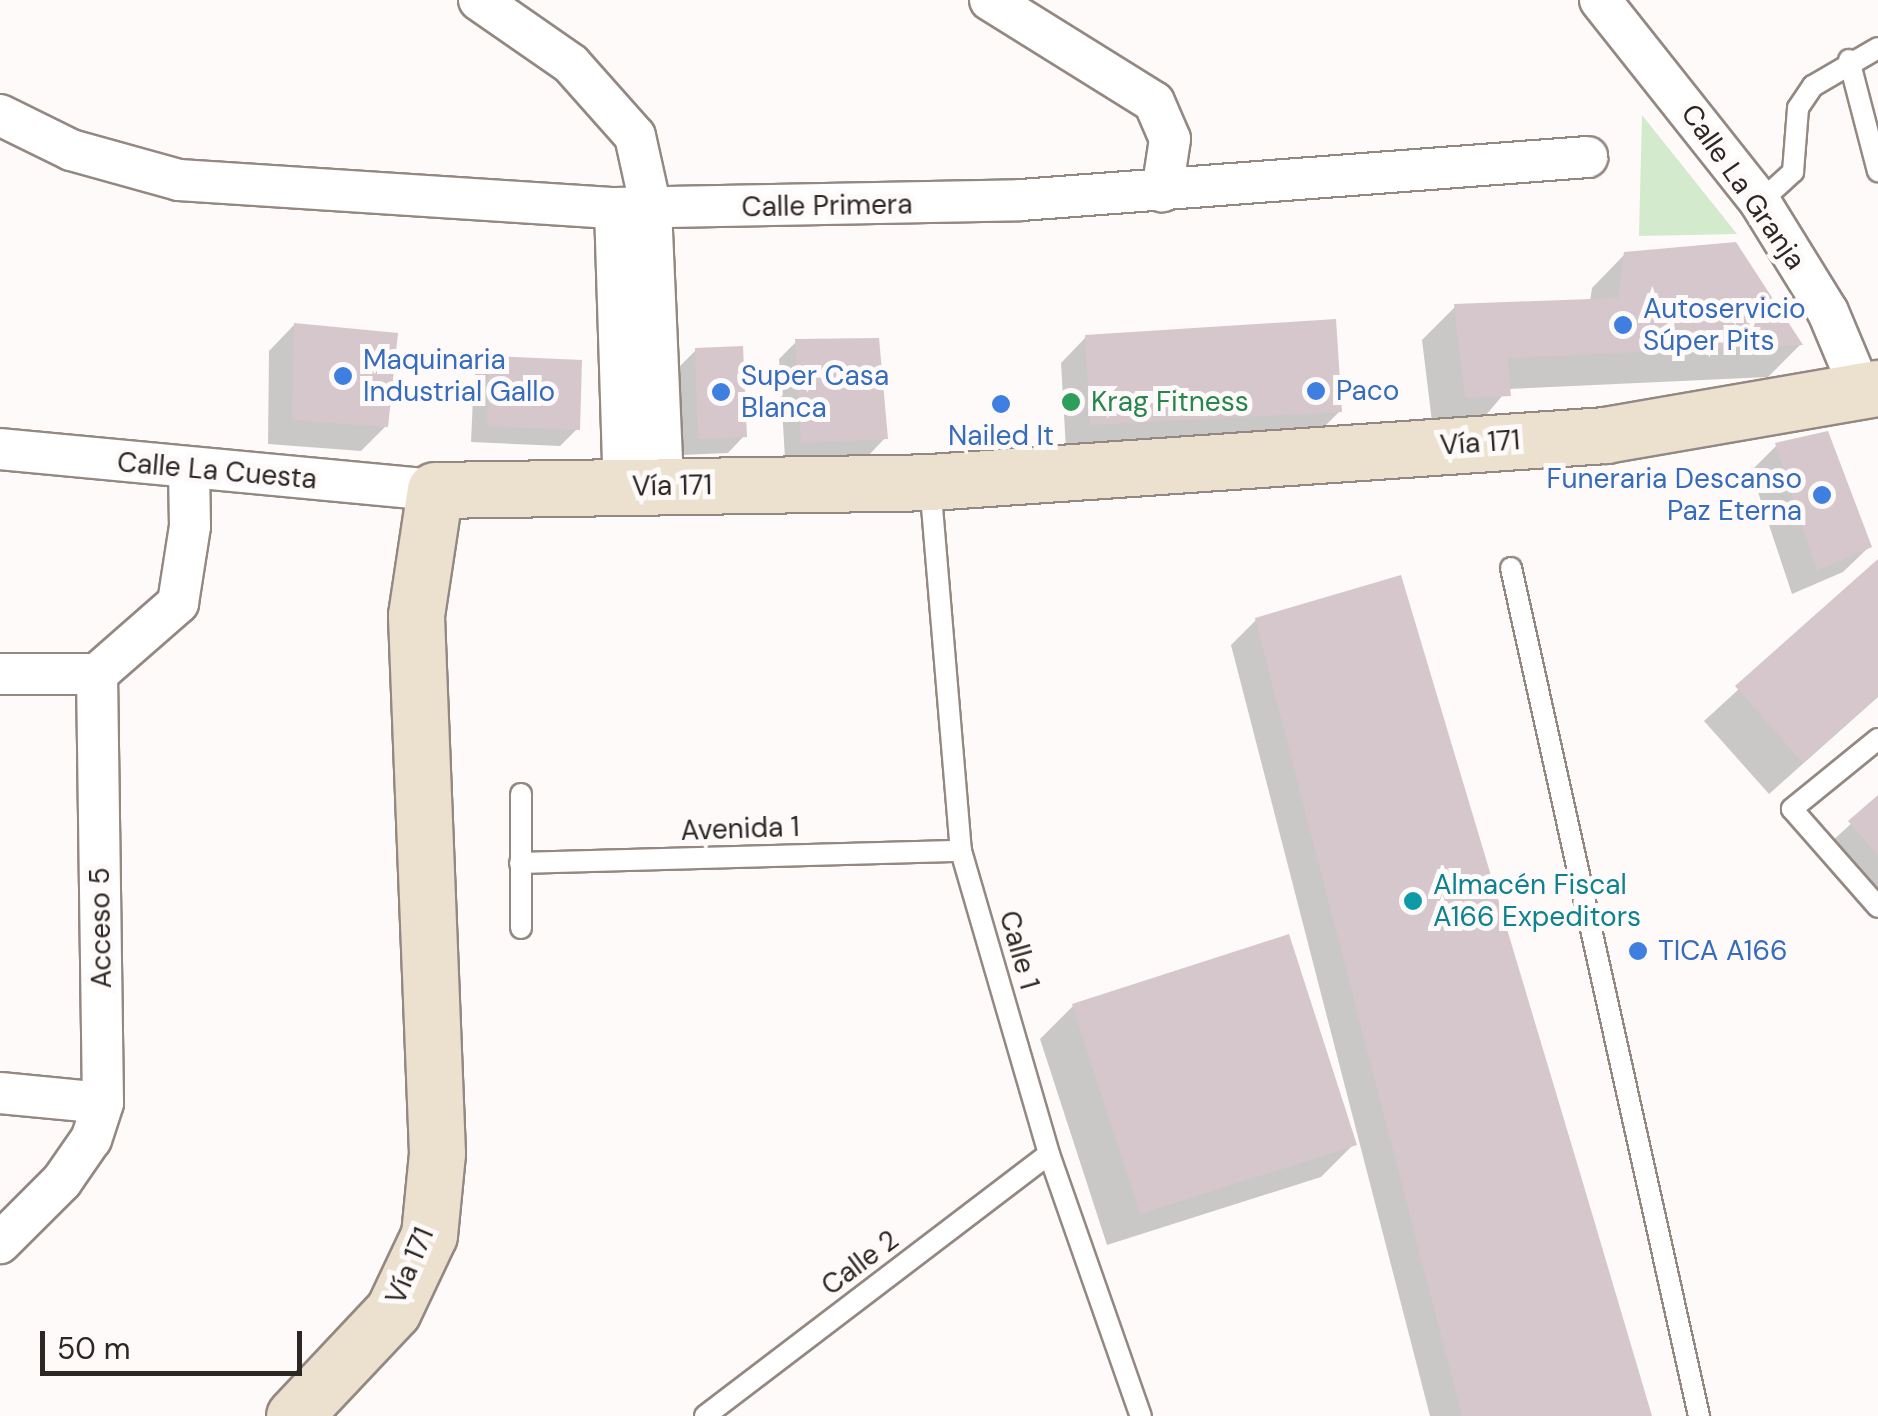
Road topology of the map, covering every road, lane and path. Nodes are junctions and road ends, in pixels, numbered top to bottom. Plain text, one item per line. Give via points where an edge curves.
1 (480, 0) edge
2 (990, 0) edge
3 (1600, 0) edge
4 (1644, 0) edge
5 (1878, 48) edge
6 (1643, 49) junction
7 (1849, 60) junction
8 (0, 115) edge
9 (1586, 157) dead end
10 (1878, 171) edge
11 (1162, 190) junction
12 (1760, 202) junction
13 (633, 208) junction
14 (1870, 390) edge
15 (0, 449) edge
16 (189, 470) junction
17 (930, 482) junction
18 (644, 487) junction
19 (435, 490) junction
20 (1510, 568) dead end
21 (0, 674) edge
22 (98, 674) junction
23 (1878, 739) edge
24 (521, 794) dead end
25 (961, 851) junction
26 (520, 863) junction
27 (1878, 908) edge
28 (521, 928) dead end
29 (0, 1094) edge
30 (103, 1102) junction
31 (1049, 1154) junction
32 (0, 1242) edge
33 (294, 1416) edge
34 (705, 1416) edge
35 (1142, 1416) edge
36 (1699, 1416) edge

1 - 13 street via 606,97 635,136
2 - 11 street via 1154,102 1170,139
3 - 6 street, Calle La Granja
4 - 6 street
5 - 7 lane
6 - 12 street, Calle La Granja
7 - 10 lane
7 - 12 lane via 1804,98 1793,172
8 - 13 street, Calle Primera via 71,150 179,180
9 - 11 street, Calle Primera
11 - 13 street, Calle Primera via 800,208
12 - 14 street, Calle La Granja
13 - 18 street
14 - 17 main road, Vía 171 via 1604,435
15 - 16 street, Calle La Cuesta
16 - 19 street, Calle La Cuesta
16 - 22 street via 190,526 178,604
17 - 18 main road, Vía 171
17 - 25 lane, Calle 1
18 - 19 main road, Vía 171
19 - 33 main road, Vía 171 via 416,614 437,1152 429,1235 392,1312
20 - 36 lane
21 - 22 street
22 - 30 street, Acceso 5
23 - 27 lane via 1792,808
24 - 26 lane
25 - 26 lane, Avenida 1
25 - 31 lane, Calle 1
26 - 28 lane
29 - 30 street
30 - 32 street, Acceso 5 via 91,1139 62,1181
31 - 34 lane, Calle 2
31 - 35 lane, Calle 1

